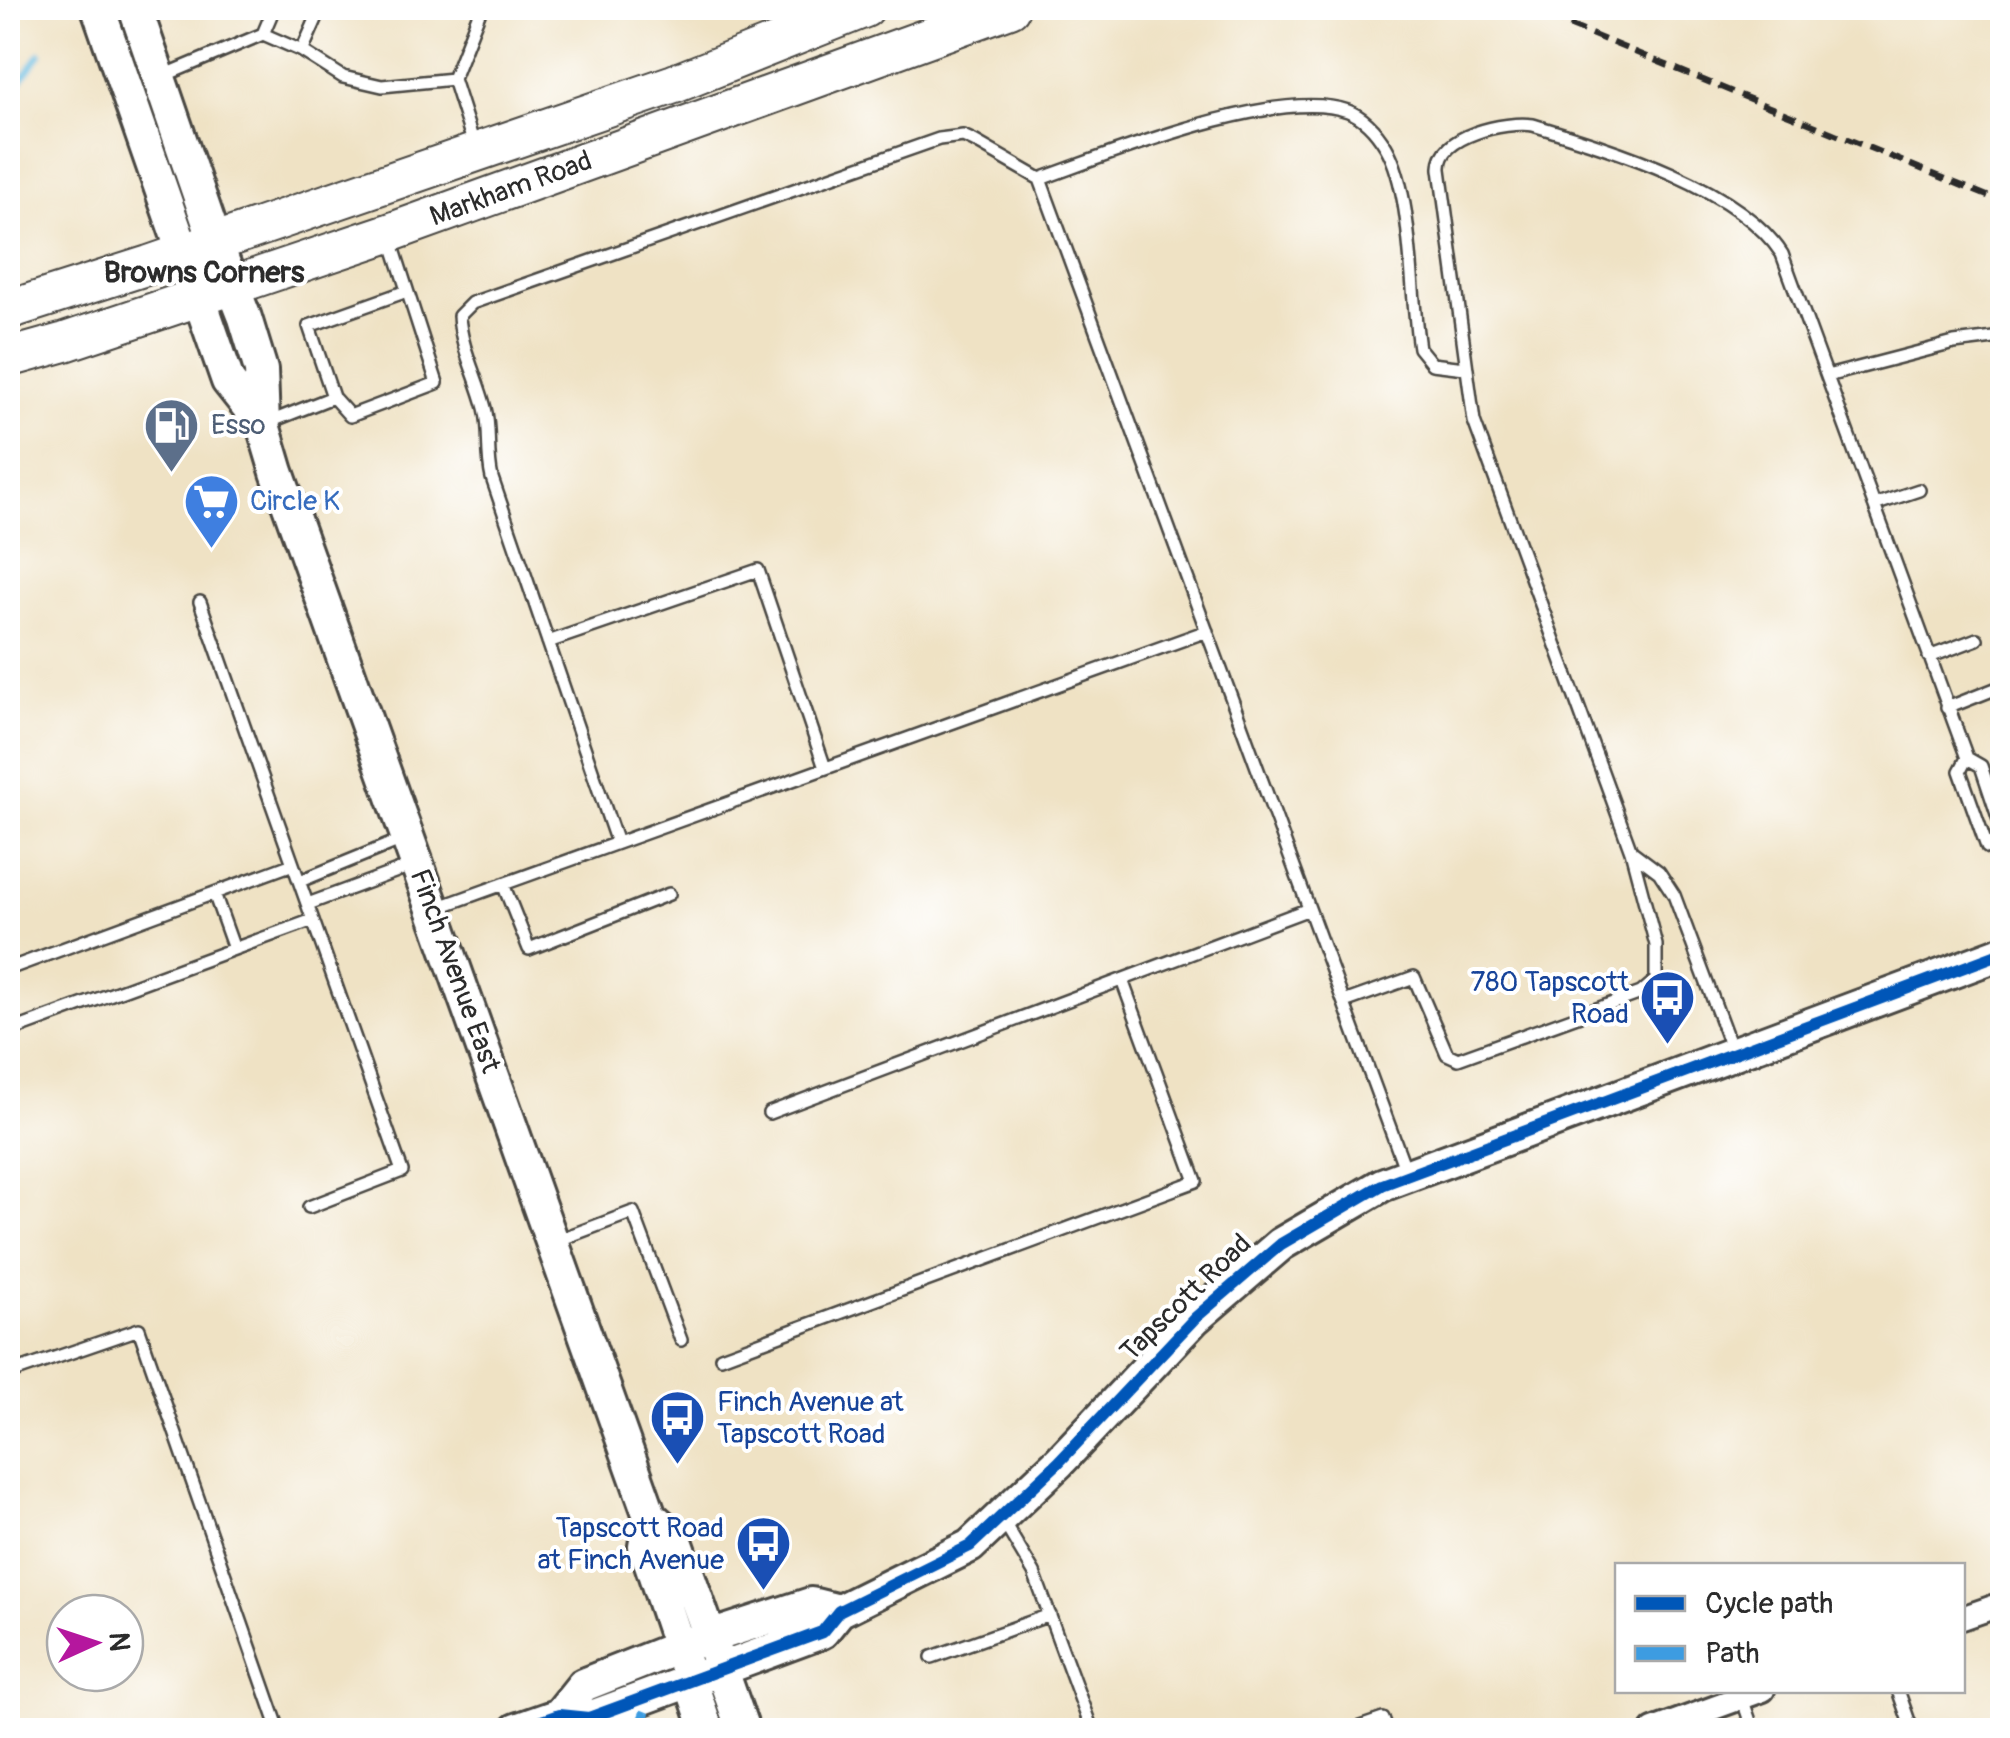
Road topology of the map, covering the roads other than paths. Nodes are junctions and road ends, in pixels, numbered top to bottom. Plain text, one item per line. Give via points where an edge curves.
1 (98, 8) edge
2 (135, 8) edge
3 (274, 8) edge
4 (321, 8) edge
5 (481, 8) edge
6 (864, 8) edge
7 (1010, 8) edge
8 (263, 34) junction
9 (302, 51) junction
10 (160, 78) junction
11 (453, 79) junction
12 (476, 152) junction
13 (1040, 179) junction
14 (389, 233) junction
15 (198, 247) junction
16 (215, 291) junction
17 (408, 292) junction
18 (8, 310) edge
19 (2002, 337) edge
20 (8, 358) edge
21 (1465, 368) junction
22 (1826, 376) junction
23 (333, 397) junction
24 (262, 425) junction
25 (1919, 490) dead end
26 (1874, 505) junction
27 (200, 602) dead end
28 (1206, 631) junction
29 (1976, 640) dead end
30 (548, 642) junction
31 (1929, 657) junction
32 (1995, 688) dead end
33 (1947, 708) junction
34 (1967, 758) junction
35 (825, 768) junction
36 (2002, 829) edge
37 (617, 844) junction
38 (2002, 846) edge
39 (412, 851) junction
40 (1632, 851) junction
41 (2002, 856) edge
42 (294, 864) junction
43 (300, 882) junction
44 (504, 884) junction
45 (214, 893) junction
46 (669, 894) dead end
47 (308, 904) junction
48 (1310, 909) junction
49 (433, 910) junction
50 (313, 920) junction
51 (234, 949) junction
52 (2002, 954) edge
53 (8, 969) edge
54 (1122, 980) junction
55 (1344, 1002) junction
56 (8, 1032) edge
57 (1734, 1054) junction
58 (768, 1114) dead end
59 (1408, 1175) junction
60 (309, 1207) dead end
61 (552, 1242) junction
62 (681, 1340) dead end
63 (721, 1357) dead end
64 (8, 1374) edge
65 (650, 1516) junction
66 (1001, 1518) junction
67 (2002, 1604) edge
68 (839, 1611) junction
69 (1050, 1615) junction
70 (1965, 1617) edge
71 (711, 1636) junction
72 (679, 1647) junction
73 (932, 1657) dead end
74 (722, 1670) junction
75 (690, 1681) junction
76 (1899, 1693) edge
77 (1752, 1694) edge
78 (559, 1714) junction
79 (8, 1718) edge
80 (12, 1730) edge
81 (279, 1730) edge
82 (516, 1730) edge
83 (707, 1730) edge
84 (743, 1730) edge
85 (1092, 1730) edge
86 (1351, 1730) edge
87 (1387, 1730) edge
88 (1652, 1730) edge
89 (1753, 1730) edge
90 (1912, 1730) edge

1 - 15 main road, Finch Avenue East
2 - 10 main road, Finch Avenue East
3 - 8 lane
4 - 9 lane
5 - 11 lane
6 - 12 main road, Markham Road via 674,84
7 - 14 main road, Markham Road
8 - 9 lane
8 - 10 lane
9 - 11 lane via 343,78 382,86
10 - 15 main road, Finch Avenue East
11 - 12 lane
12 - 15 main road, Markham Road
13 - 21 lane via 1228,118 1312,105 1352,112 1387,149 1397,177 1419,348 1432,364
13 - 28 lane
13 - 30 lane via 974,141 951,136 462,309 460,328 486,410 492,478
14 - 16 main road, Markham Road
14 - 17 lane
15 - 16 main road, Finch Avenue East
15 - 18 main road, Markham Road
16 - 20 main road, Markham Road
16 - 24 main road, Finch Avenue East via 228,382
17 - 23 lane via 310,326
17 - 23 lane via 437,384 350,416
19 - 22 lane
21 - 22 lane via 1439,160 1449,146 1520,123 1674,175 1749,216 1782,254
21 - 40 lane via 1490,470
22 - 26 lane
23 - 24 lane
24 - 39 main road, Finch Avenue East
25 - 26 lane
26 - 31 lane
27 - 42 lane
28 - 35 lane
28 - 48 lane
29 - 31 lane
30 - 35 lane via 758,570
30 - 37 lane
31 - 33 lane
32 - 33 lane
33 - 34 lane
34 - 36 lane via 1980,766
34 - 41 lane via 1960,770 1987,847
35 - 37 lane
37 - 44 lane
38 - 41 lane
39 - 43 lane
39 - 47 lane
39 - 49 main road, Finch Avenue East
40 - 55 lane via 1656,944 1656,980 1641,992 1458,1060 1447,1054 1414,977
40 - 57 lane via 1659,872 1674,895
42 - 43 lane
42 - 45 lane
43 - 47 lane
44 - 46 lane via 529,949
44 - 49 lane
45 - 51 lane
45 - 53 lane
47 - 50 lane
48 - 54 lane
48 - 55 lane
49 - 61 main road, Finch Avenue East
50 - 51 lane
50 - 60 lane via 402,1170
51 - 56 lane
52 - 57 main road, Tapscott Road
54 - 58 lane
54 - 63 lane via 1196,1180
55 - 59 lane
57 - 59 main road, Tapscott Road
59 - 66 main road, Tapscott Road via 1280,1244 1195,1318
61 - 62 lane via 633,1212
61 - 65 main road, Finch Avenue East
64 - 81 lane via 138,1330
65 - 71 main road, Finch Avenue East via 675,1538
65 - 72 main road, Finch Avenue East via 644,1546
66 - 68 main road, Tapscott Road via 970,1546
66 - 69 lane
67 - 70 street
68 - 71 main road, Tapscott Road via 812,1604
68 - 74 main road, Tapscott Road via 822,1632
69 - 73 lane
69 - 85 lane
71 - 72 main road, Tapscott Road
71 - 74 main road, Finch Avenue East
72 - 75 main road, Finch Avenue East
72 - 78 main road, Tapscott Road via 583,1685
74 - 75 main road, Tapscott Road
74 - 84 main road, Finch Avenue East
75 - 78 main road, Tapscott Road via 589,1718
75 - 83 main road, Finch Avenue East
76 - 90 lane
77 - 88 street
77 - 89 lane
78 - 82 main road, Tapscott Road
79 - 80 lane
86 - 87 lane via 1382,1719

